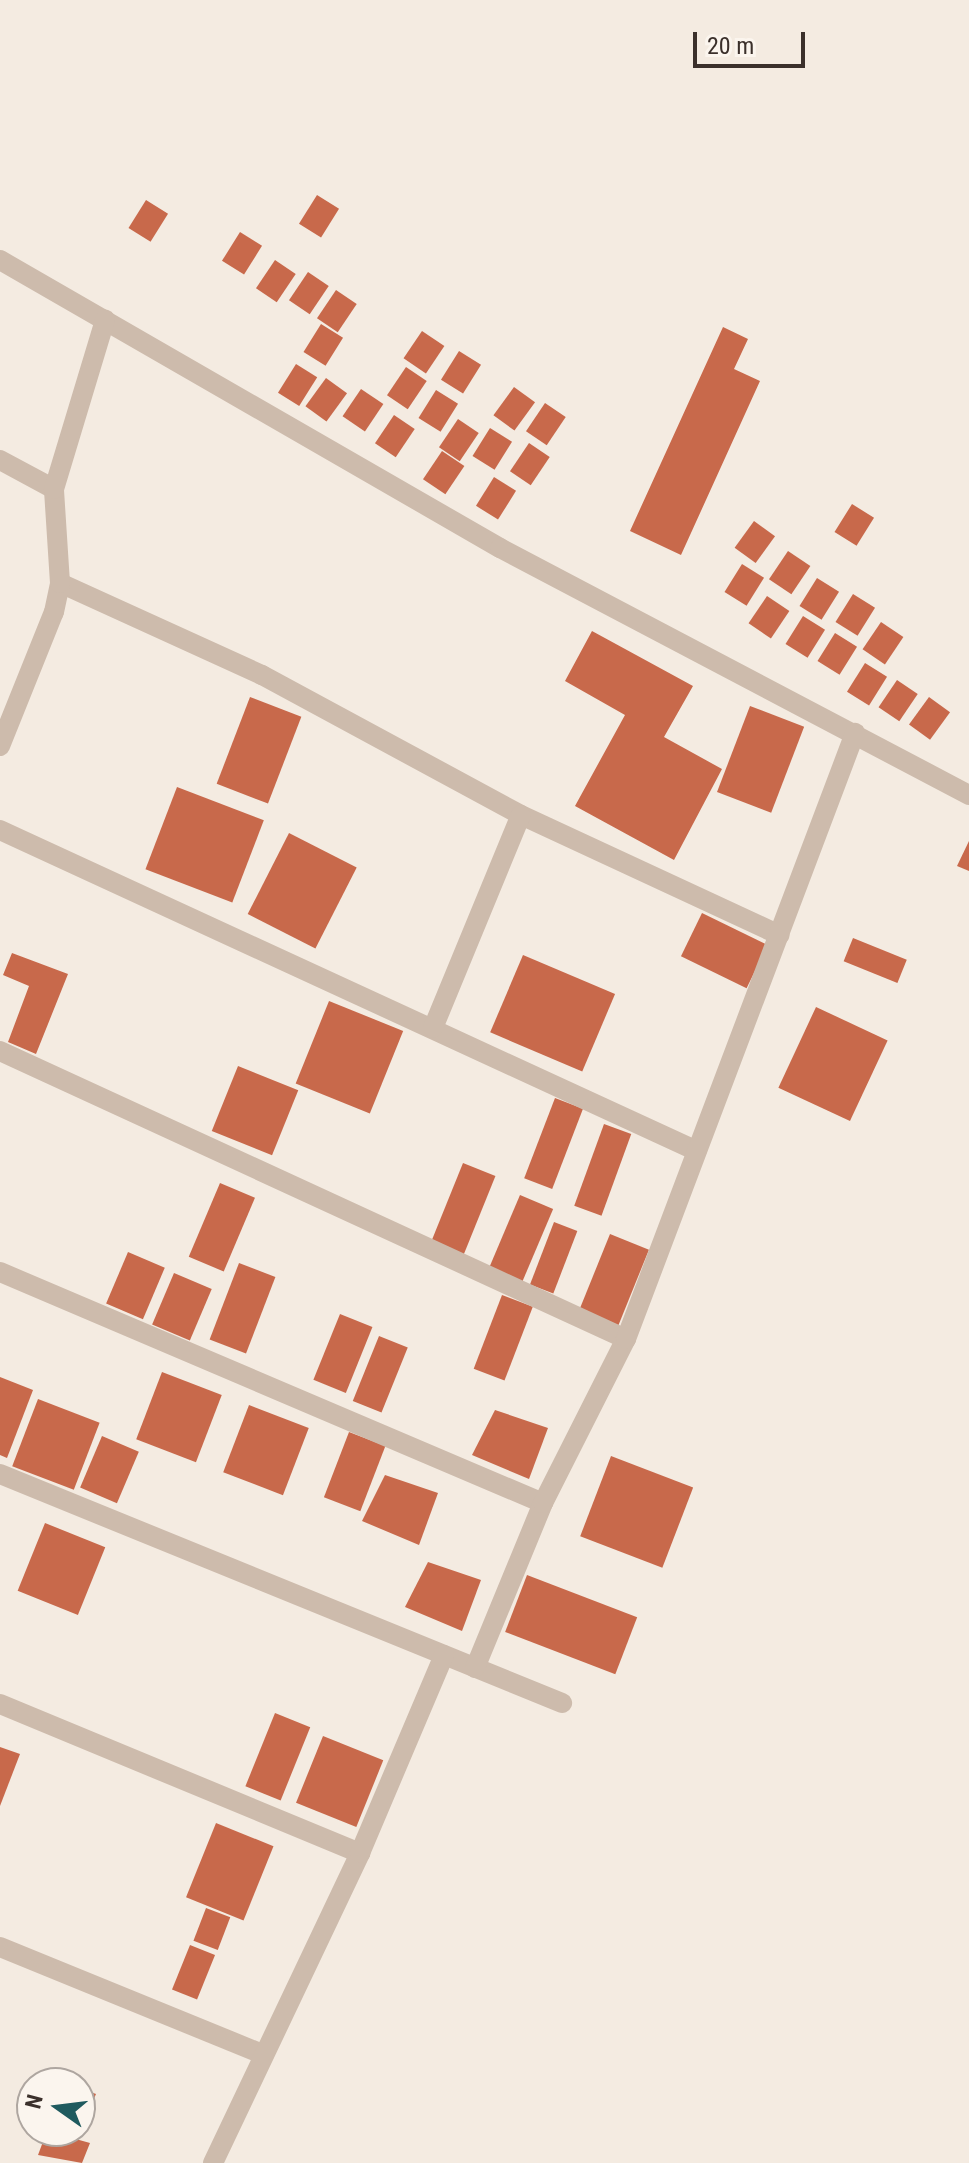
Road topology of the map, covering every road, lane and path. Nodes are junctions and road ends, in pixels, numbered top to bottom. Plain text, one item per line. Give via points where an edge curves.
1 (0, 260) edge
2 (105, 320) junction
3 (0, 460) edge
4 (54, 489) junction
5 (60, 583) junction
6 (855, 733) junction
7 (0, 746) edge
8 (969, 795) edge
9 (521, 815) junction
10 (0, 830) edge
11 (780, 935) junction
12 (433, 1028) junction
13 (0, 1051) edge
14 (697, 1151) junction
15 (0, 1272) edge
16 (626, 1339) junction
17 (0, 1474) edge
18 (543, 1503) junction
19 (444, 1655) junction
20 (475, 1668) junction
21 (562, 1703) dead end
22 (0, 1704) edge
23 (360, 1853) junction
24 (0, 1947) edge
25 (264, 2055) junction
26 (213, 2163) edge

1 - 2 street
2 - 4 street
2 - 6 street via 500,548
3 - 4 street
4 - 5 street
5 - 7 street
5 - 9 street via 262,675
6 - 8 street
6 - 11 street
9 - 11 street
9 - 12 street
10 - 12 street
11 - 14 street
12 - 14 street
13 - 16 street
14 - 16 street
15 - 18 street
16 - 18 street
17 - 19 street
18 - 20 street
19 - 20 street
19 - 23 street
20 - 21 street
22 - 23 street
23 - 25 street
24 - 25 street
25 - 26 street

